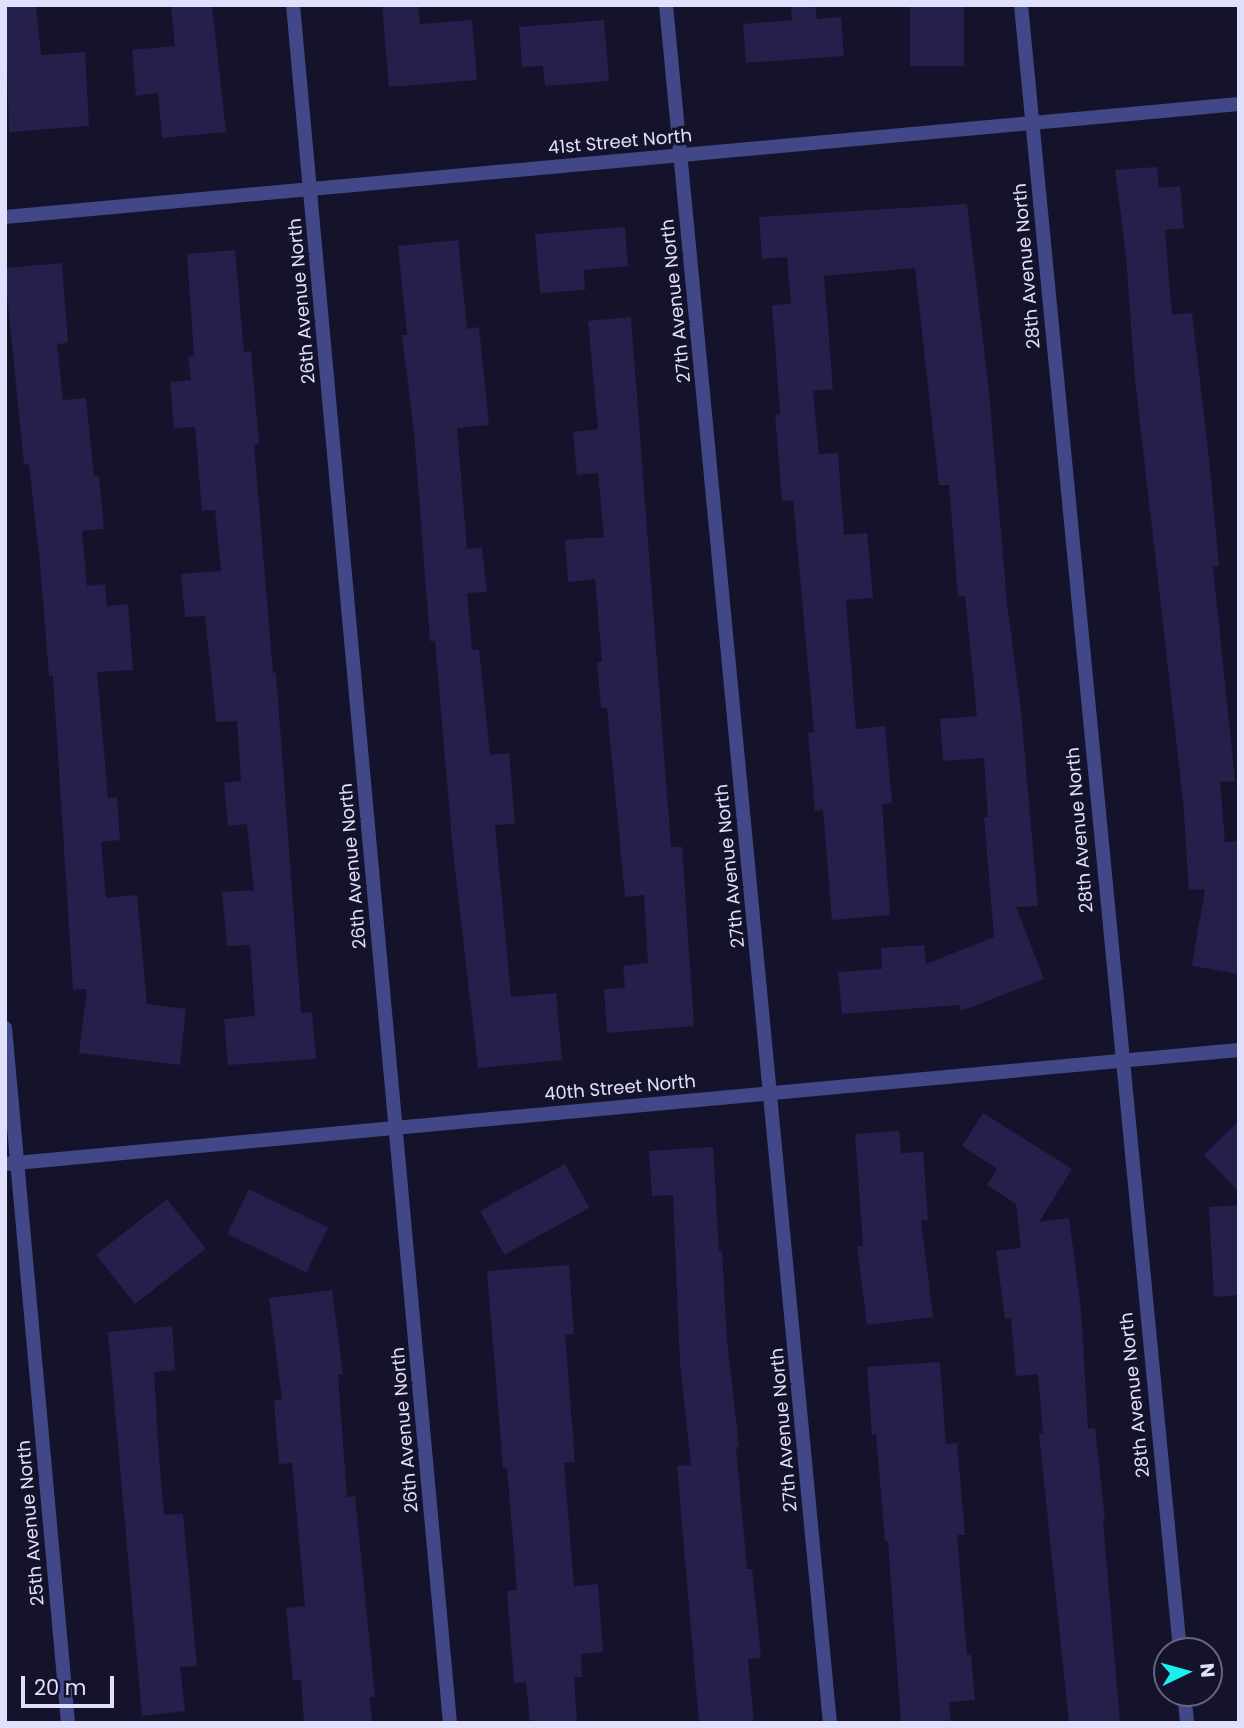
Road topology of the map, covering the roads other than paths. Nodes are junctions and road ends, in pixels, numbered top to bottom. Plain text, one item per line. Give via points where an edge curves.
1 (293, 5) edge
2 (666, 5) edge
3 (1021, 5) edge
4 (1239, 104) edge
5 (1033, 123) junction
6 (681, 155) junction
7 (311, 189) junction
8 (5, 217) edge
9 (5, 1028) edge
10 (1239, 1050) edge
11 (1120, 1060) junction
12 (772, 1093) junction
13 (396, 1128) junction
14 (11, 1164) edge
15 (1179, 1637) edge
16 (68, 1723) edge
17 (450, 1723) edge
18 (830, 1723) edge

1 - 7 street, 26th Avenue North
2 - 6 street, 27th Avenue North
3 - 5 street, 28th Avenue North
4 - 5 street, 41st Street North
5 - 6 street, 41st Street North
5 - 11 street, 28th Avenue North
6 - 7 street, 41st Street North
6 - 12 street, 27th Avenue North
7 - 8 street, 41st Street North
7 - 13 street, 26th Avenue North
9 - 14 street, 25th Avenue North
10 - 11 street, 40th Street North
11 - 12 street, 40th Street North
11 - 15 street, 28th Avenue North
12 - 13 street, 40th Street North
12 - 18 street, 27th Avenue North
13 - 14 street, 40th Street North
13 - 17 street, 26th Avenue North
14 - 16 street, 25th Avenue North

